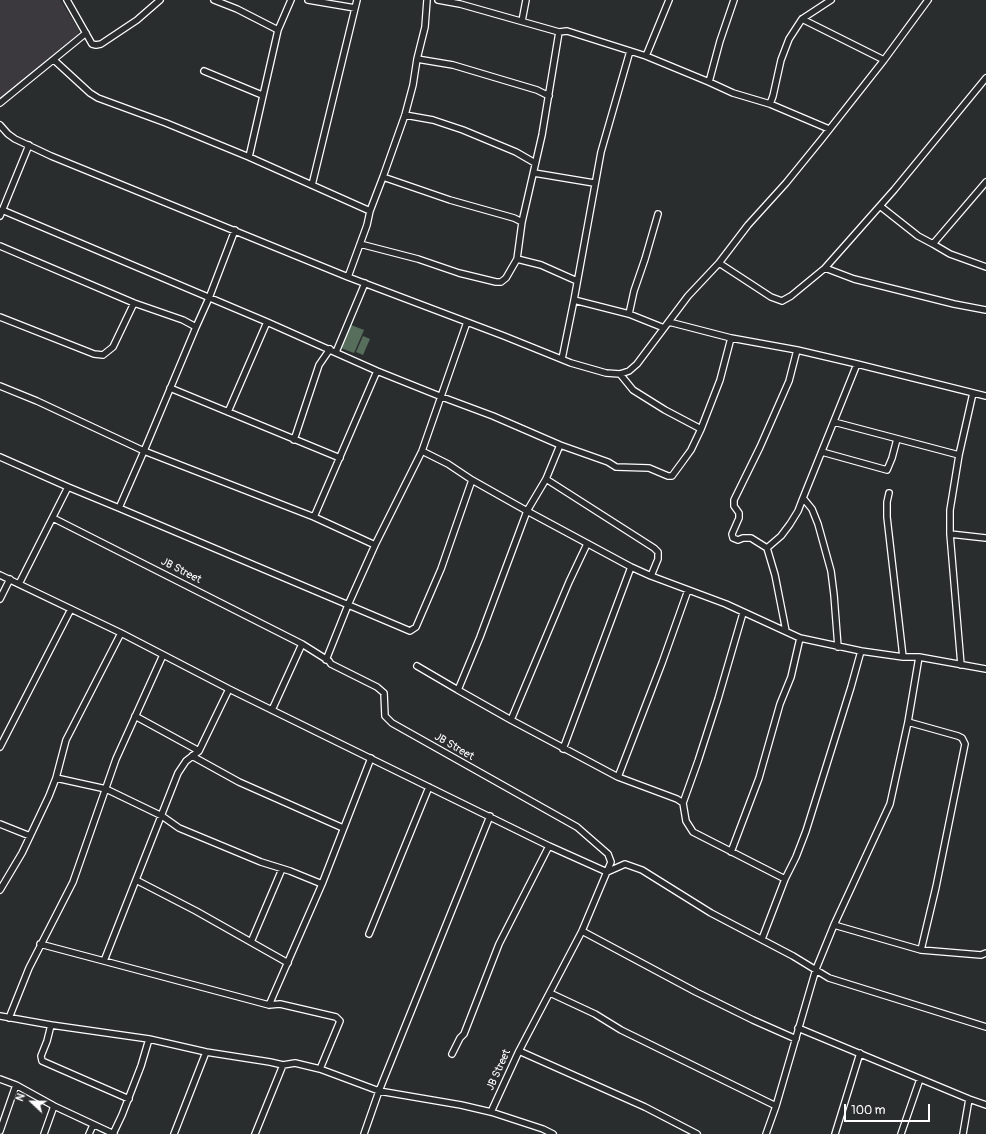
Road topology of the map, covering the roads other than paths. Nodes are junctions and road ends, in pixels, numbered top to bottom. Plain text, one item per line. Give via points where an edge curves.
1 (67, 0) edge
2 (160, 0) edge
3 (217, 0) edge
4 (291, 0) edge
5 (308, 0) edge
6 (357, 0) edge
7 (427, 0) edge
8 (438, 0) edge
9 (526, 0) edge
10 (669, 0) edge
11 (734, 0) edge
12 (831, 0) edge
13 (928, 0) edge
14 (355, 8) junction
15 (802, 19) junction
16 (522, 21) junction
17 (278, 30) junction
18 (559, 32) junction
19 (86, 33) junction
20 (630, 51) junction
21 (646, 56) junction
22 (417, 59) junction
23 (54, 60) junction
24 (884, 60) junction
25 (204, 71) dead end
26 (986, 78) edge
27 (709, 82) junction
28 (262, 95) junction
29 (549, 96) junction
30 (0, 103) edge
31 (770, 104) junction
32 (405, 115) junction
33 (0, 125) edge
34 (829, 129) junction
35 (29, 146) junction
36 (249, 157) junction
37 (535, 163) junction
38 (534, 173) junction
39 (383, 177) junction
40 (986, 182) edge
41 (594, 183) junction
42 (312, 185) junction
43 (880, 206) junction
44 (2, 210) junction
45 (370, 211) junction
46 (658, 214) dead end
47 (0, 216) edge
48 (522, 222) junction
49 (235, 230) junction
50 (360, 244) junction
51 (933, 244) junction
52 (0, 246) edge
53 (517, 259) junction
54 (719, 263) junction
55 (825, 268) junction
56 (986, 268) edge
57 (348, 277) junction
58 (577, 281) junction
59 (365, 283) junction
60 (209, 298) junction
61 (574, 300) junction
62 (134, 303) junction
63 (986, 310) edge
64 (629, 314) junction
65 (0, 317) edge
66 (267, 322) junction
67 (468, 322) junction
68 (669, 322) junction
69 (196, 327) junction
70 (664, 328) junction
71 (731, 338) junction
72 (330, 349) junction
73 (797, 350) junction
74 (336, 352) junction
75 (562, 359) junction
76 (858, 364) junction
77 (377, 371) junction
78 (620, 374) junction
79 (0, 386) edge
80 (170, 388) junction
81 (973, 393) junction
82 (986, 396) edge
83 (442, 398) junction
84 (228, 412) junction
85 (834, 422) junction
86 (701, 429) junction
87 (897, 439) junction
88 (294, 440) junction
89 (560, 445) junction
90 (144, 451) junction
91 (422, 451) junction
92 (822, 452) junction
93 (959, 456) junction
94 (0, 457) edge
95 (340, 458) junction
96 (546, 478) junction
97 (472, 480) junction
98 (68, 487) junction
99 (889, 493) dead end
100 (803, 498) junction
101 (119, 508) junction
102 (527, 511) junction
103 (53, 518) junction
104 (314, 518) junction
105 (950, 534) junction
106 (986, 538) edge
107 (587, 544) junction
108 (375, 545) junction
109 (767, 548) junction
110 (631, 567) junction
111 (0, 575) edge
112 (651, 576) junction
113 (10, 578) junction
114 (19, 584) junction
115 (688, 590) junction
116 (0, 599) edge
117 (348, 605) junction
118 (71, 609) junction
119 (743, 613) junction
120 (786, 631) junction
121 (121, 633) junction
122 (800, 638) junction
123 (302, 644) junction
124 (838, 646) junction
125 (860, 650) junction
126 (164, 654) junction
127 (903, 657) junction
128 (919, 658) junction
129 (326, 660) junction
130 (417, 666) dead end
131 (961, 666) junction
132 (986, 669) edge
133 (229, 689) junction
134 (458, 690) junction
135 (272, 710) junction
136 (135, 716) junction
137 (511, 720) junction
138 (908, 722) junction
139 (0, 747) edge
140 (562, 749) junction
141 (199, 751) junction
142 (192, 756) junction
143 (370, 758) junction
144 (618, 777) junction
145 (56, 778) junction
146 (429, 788) junction
147 (106, 789) junction
148 (683, 803) junction
149 (162, 816) junction
150 (490, 816) junction
151 (0, 824) edge
152 (343, 828) junction
153 (30, 836) junction
154 (549, 846) junction
155 (731, 852) junction
156 (282, 869) junction
157 (607, 872) junction
158 (785, 879) junction
159 (136, 880) junction
160 (322, 884) junction
161 (0, 890) edge
162 (834, 925) junction
163 (582, 931) junction
164 (369, 934) dead end
165 (762, 939) junction
166 (250, 942) junction
167 (40, 944) junction
168 (921, 950) junction
169 (986, 953) edge
170 (104, 961) junction
171 (288, 963) junction
172 (816, 969) junction
173 (550, 993) junction
174 (269, 1006) junction
175 (0, 1016) edge
176 (9, 1018) junction
177 (51, 1025) junction
178 (986, 1027) edge
179 (798, 1028) junction
180 (149, 1039) junction
181 (796, 1039) junction
182 (519, 1051) junction
183 (206, 1052) junction
184 (452, 1054) dead end
185 (860, 1054) junction
186 (283, 1065) junction
187 (320, 1069) junction
188 (0, 1079) edge
189 (920, 1079) junction
190 (16, 1085) junction
191 (379, 1091) junction
192 (129, 1099) junction
193 (969, 1100) junction
194 (986, 1105) edge
195 (54, 1106) junction
196 (776, 1106) junction
197 (491, 1112) junction
198 (93, 1125) junction
199 (0, 1131) edge
200 (44, 1134) edge
201 (89, 1134) edge
202 (113, 1134) edge
203 (174, 1134) edge
204 (255, 1134) edge
205 (364, 1134) edge
206 (553, 1134) edge
207 (697, 1134) edge
208 (766, 1134) edge
209 (835, 1134) edge
210 (901, 1134) edge
211 (963, 1134) edge

1 - 19 street
2 - 19 street via 137,20 101,44 92,44
3 - 17 street
4 - 17 street
5 - 14 street
6 - 14 street
7 - 22 street via 425,27
8 - 16 street
9 - 16 street
10 - 21 street
11 - 27 street
12 - 15 street
13 - 24 street
14 - 42 street
15 - 24 street
15 - 31 street via 789,39 781,60
16 - 18 street
17 - 28 street
18 - 20 street via 567,31
18 - 29 street
19 - 23 street
20 - 21 street
20 - 41 street
21 - 27 street
22 - 29 street via 453,66 537,90
22 - 32 street
23 - 30 street
23 - 36 street via 98,98
24 - 34 street
25 - 28 street
26 - 43 street
27 - 31 street via 733,93
28 - 36 street
29 - 37 street
31 - 34 street
32 - 37 street via 433,120 463,130 516,152
32 - 39 street
33 - 35 street via 8,134
34 - 54 street
35 - 44 street
35 - 49 street
36 - 42 street
37 - 38 street
38 - 41 street
38 - 48 street
39 - 45 street
39 - 48 street
40 - 51 street
41 - 58 street
42 - 45 street
43 - 51 street via 918,236
43 - 55 street
44 - 47 street
44 - 60 street
45 - 50 street
46 - 64 street
48 - 53 street
49 - 57 street
49 - 60 street
50 - 53 street via 496,282 506,278
50 - 57 street
51 - 56 street via 950,254
52 - 62 street
53 - 58 street via 541,265
54 - 55 street via 771,297 782,301
54 - 68 street via 688,296
55 - 63 street via 854,279
57 - 59 street
58 - 61 street
59 - 67 street
59 - 74 street
60 - 66 street
60 - 69 street
61 - 64 street
61 - 75 street
62 - 65 street via 112,347 103,355 94,354
62 - 69 street
64 - 70 street
66 - 72 street
66 - 84 street
67 - 75 street
67 - 83 street
68 - 70 street
68 - 71 street
69 - 80 street
70 - 78 street via 637,364
71 - 73 street
71 - 86 street via 720,380
72 - 74 street
72 - 88 street via 319,365
73 - 76 street
73 - 109 street via 789,381 734,500 739,518 732,534 733,538 751,538
74 - 77 street
75 - 78 street via 606,373
76 - 81 street
76 - 85 street
77 - 83 street
77 - 95 street
78 - 86 street via 633,390
79 - 90 street
80 - 84 street
80 - 90 street
81 - 82 street
81 - 93 street
83 - 89 street
83 - 91 street
84 - 88 street
85 - 87 street
85 - 92 street
86 - 89 street via 687,456 670,477 649,468 616,467
87 - 92 street via 887,470
87 - 93 street
88 - 95 street
89 - 96 street
90 - 101 street
90 - 104 street
91 - 97 street
91 - 108 street
92 - 100 street
93 - 105 street via 950,510
94 - 98 street
95 - 104 street
96 - 102 street
96 - 112 street via 654,548 658,552 658,559
97 - 102 street
97 - 117 street via 441,569 416,627 410,631
98 - 101 street
98 - 103 street
99 - 127 street via 887,517
100 - 109 street via 790,524
100 - 124 street via 818,524 831,571
101 - 117 street
102 - 107 street
102 - 134 street
103 - 114 street
103 - 123 street, JB Street
104 - 108 street
105 - 106 street
105 - 131 street
107 - 110 street
107 - 137 street
108 - 117 street
109 - 120 street
110 - 112 street
110 - 140 street
111 - 113 street
112 - 115 street
113 - 114 street
113 - 116 street
114 - 118 street
115 - 119 street
115 - 144 street
117 - 129 street
118 - 121 street
118 - 139 street
119 - 120 street
119 - 148 street via 718,699
120 - 122 street
121 - 126 street
121 - 145 street via 66,740
122 - 124 street
122 - 155 street via 759,778
123 - 129 street, JB Street
123 - 135 street
124 - 125 street
125 - 127 street
125 - 158 street via 852,687 806,831
126 - 133 street
126 - 136 street
127 - 128 street
128 - 131 street
128 - 138 street
129 - 157 street, JB Street via 384,693 385,716 392,723 577,827 608,854 611,862
130 - 134 street
131 - 132 street
133 - 135 street
133 - 141 street
134 - 137 street
135 - 143 street
136 - 141 street
136 - 147 street
137 - 140 street
138 - 162 street via 890,804
138 - 168 street via 958,736 965,744
140 - 144 street
141 - 142 street
142 - 149 street via 178,773
142 - 152 street via 239,782
143 - 146 street
143 - 152 street
144 - 148 street
145 - 147 street
145 - 153 street
146 - 150 street
146 - 164 street
147 - 149 street
147 - 167 street via 73,882
148 - 155 street via 686,821 693,832
149 - 156 street via 179,828
149 - 159 street
150 - 154 street
150 - 191 street
151 - 153 street
152 - 160 street
153 - 161 street
154 - 157 street
154 - 184 street via 500,944 464,1034
155 - 158 street
156 - 160 street
156 - 166 street
157 - 163 street, JB Street
157 - 165 street via 625,864 642,870 711,913
158 - 165 street
159 - 166 street
159 - 170 street
160 - 171 street
162 - 168 street
162 - 172 street
163 - 173 street, JB Street
163 - 181 street via 703,995
165 - 172 street
166 - 171 street
167 - 170 street
167 - 176 street
168 - 169 street via 981,955
170 - 174 street
171 - 174 street
172 - 178 street via 829,978 846,984
172 - 179 street
173 - 182 street, JB Street
173 - 196 street
174 - 187 street via 280,1004 336,1017 340,1022
175 - 176 street
176 - 177 street
177 - 180 street
177 - 192 street via 41,1056 42,1061
179 - 181 street
179 - 185 street
180 - 183 street
180 - 192 street
181 - 196 street
182 - 197 street, JB Street
182 - 207 street via 645,1107
183 - 186 street
183 - 203 street
185 - 189 street
185 - 209 street
186 - 187 street via 295,1064
186 - 204 street
187 - 191 street
188 - 190 street
189 - 193 street
189 - 210 street
190 - 195 street
190 - 199 street
191 - 197 street
191 - 205 street
192 - 202 street
193 - 194 street
193 - 211 street
195 - 198 street
195 - 200 street
196 - 208 street
197 - 206 street
198 - 201 street
198 - 202 street

